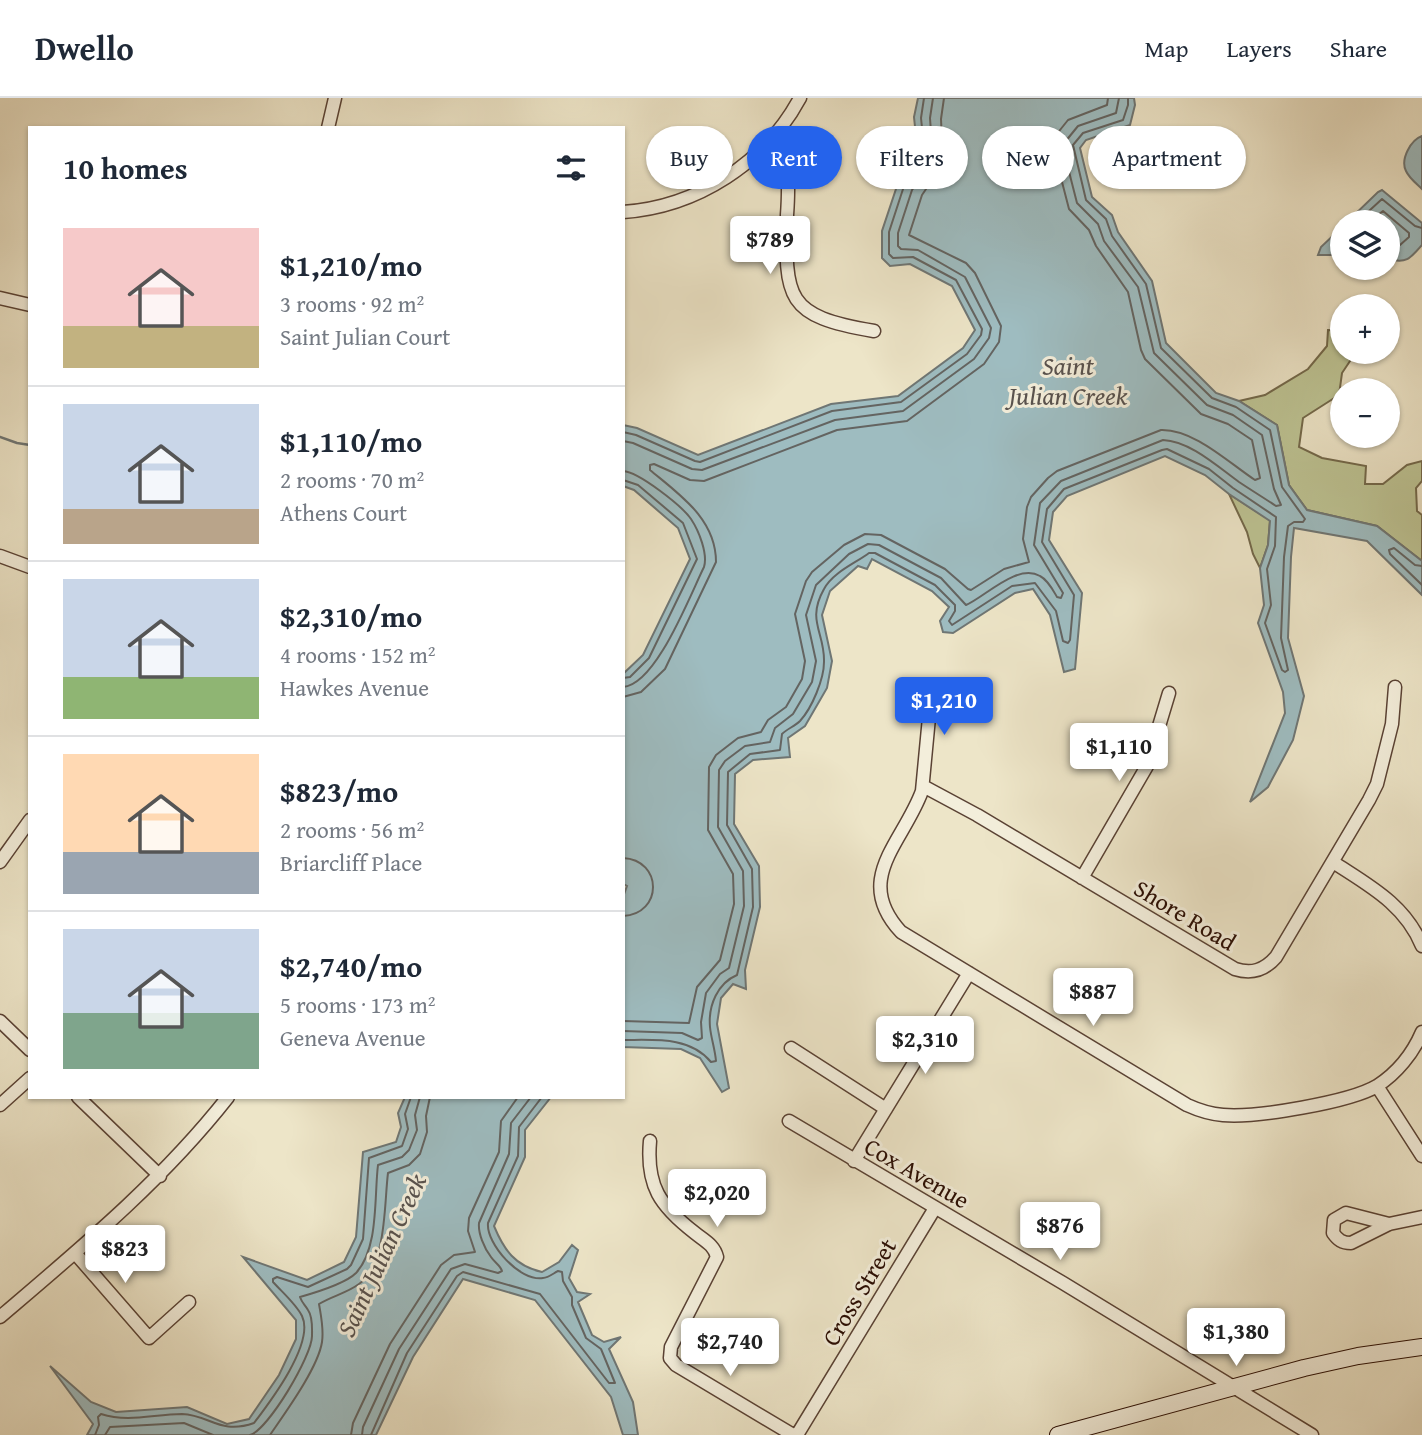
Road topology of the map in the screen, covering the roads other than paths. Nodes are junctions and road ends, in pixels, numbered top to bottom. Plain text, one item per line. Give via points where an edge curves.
1 (335, 98) edge
2 (800, 98) edge
3 (328, 126) edge
4 (781, 126) edge
5 (747, 161) edge
6 (787, 189) edge
7 (625, 212) edge
8 (0, 298) edge
9 (28, 305) edge
10 (874, 331) dead end
11 (0, 556) edge
12 (28, 566) edge
13 (932, 686) dead end
14 (1395, 687) dead end
15 (1169, 693) dead end
16 (923, 786) junction
17 (28, 823) edge
18 (0, 862) edge
19 (1332, 862) junction
20 (1082, 878) junction
21 (1422, 946) edge
22 (969, 973) junction
23 (0, 1021) edge
24 (1422, 1032) edge
25 (28, 1048) edge
26 (791, 1048) dead end
27 (28, 1080) edge
28 (1377, 1086) junction
29 (80, 1099) edge
30 (227, 1099) edge
31 (0, 1105) edge
32 (886, 1109) junction
33 (789, 1121) dead end
34 (650, 1141) dead end
35 (1422, 1156) edge
36 (854, 1161) junction
37 (160, 1176) junction
38 (935, 1208) junction
39 (1422, 1217) edge
40 (1389, 1224) dead end
41 (75, 1253) junction
42 (188, 1302) dead end
43 (0, 1317) edge
44 (1422, 1348) edge
45 (1236, 1387) junction
46 (795, 1435) edge
47 (1058, 1435) edge
48 (1312, 1435) edge

1 - 3 street
2 - 4 street
5 - 7 street via 709,188 661,206
6 - 10 street via 786,270 793,295 827,321
8 - 9 street
11 - 12 street
13 - 16 street
14 - 19 street, Shore Road via 1379,779
15 - 20 street via 1147,766
16 - 20 street, Shore Road
16 - 22 street via 917,806 881,870 882,903 901,932
17 - 18 street
19 - 20 street, Shore Road via 1276,957 1251,972 1235,969
19 - 21 street via 1387,897 1412,925
22 - 28 street via 1201,1111 1236,1116 1276,1111 1346,1099
22 - 32 street
23 - 25 street
24 - 28 street via 1409,1056
26 - 32 street
27 - 31 street
28 - 35 street
29 - 37 street
30 - 37 street
32 - 36 street
33 - 36 street, Cox Avenue
34 - 46 street via 648,1162 657,1194 671,1213 715,1251 715,1263 670,1351 673,1362
36 - 38 street, Cox Avenue
37 - 41 street
38 - 45 street, Cox Avenue
38 - 46 street, Cross Street
39 - 40 street
41 - 42 street via 149,1338
41 - 43 street
44 - 45 main road via 1358,1356
45 - 47 main road
45 - 48 street, Cox Avenue

